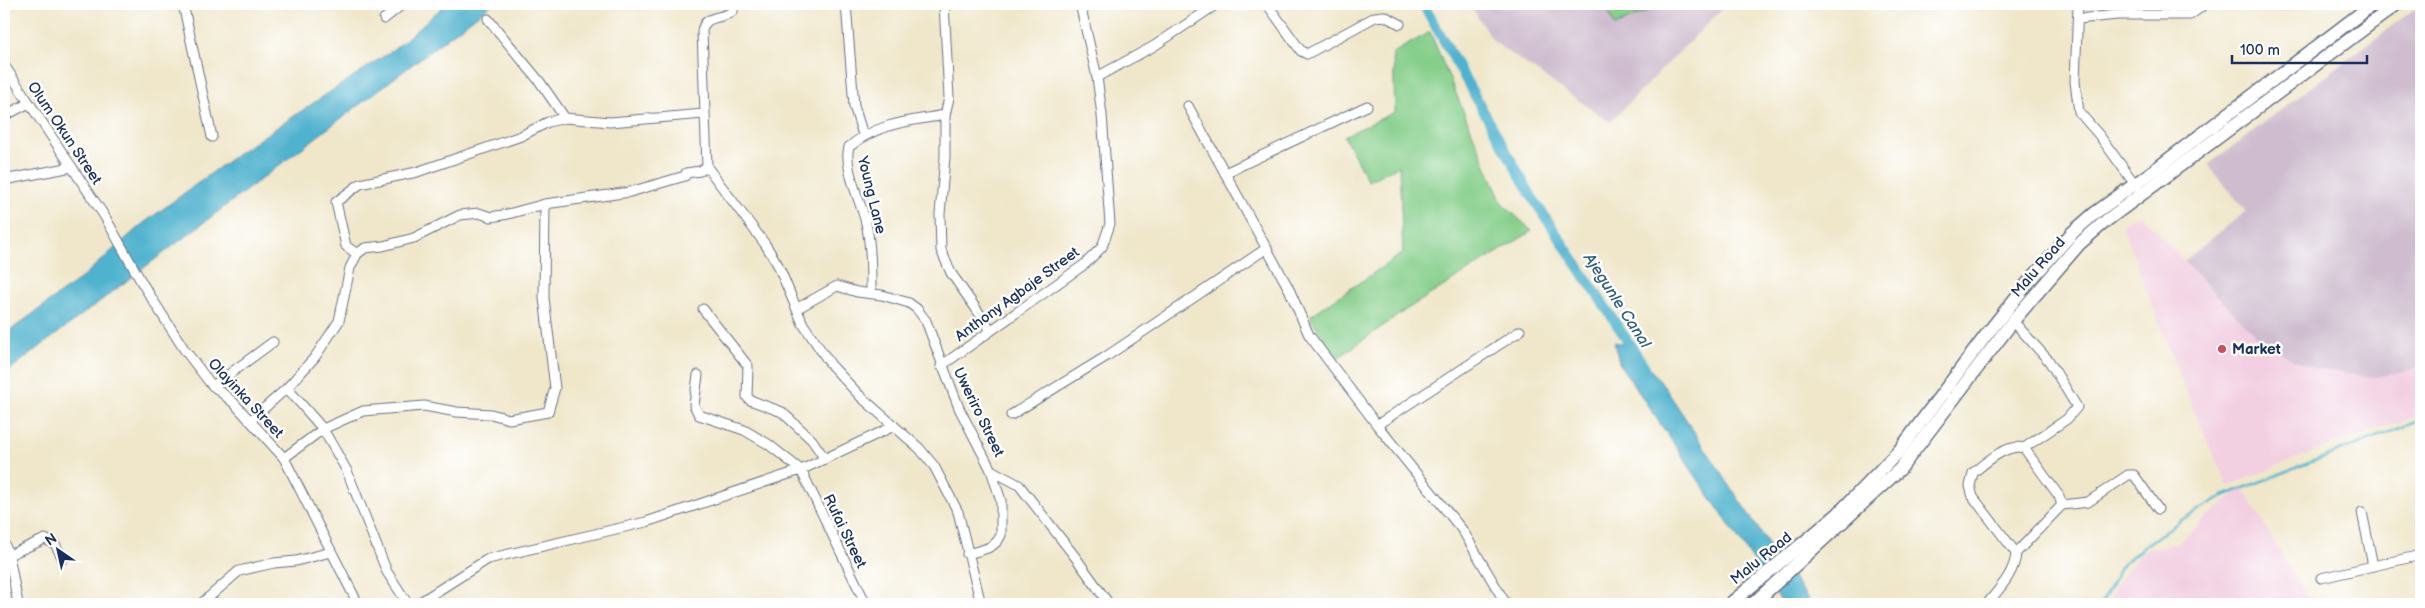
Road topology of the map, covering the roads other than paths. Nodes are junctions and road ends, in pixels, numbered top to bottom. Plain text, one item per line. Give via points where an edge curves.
1 (183, 4) edge
2 (403, 4) edge
3 (734, 4) edge
4 (846, 4) edge
5 (944, 4) edge
6 (1080, 4) edge
7 (1217, 4) edge
8 (1267, 4) edge
9 (2078, 4) edge
10 (2205, 4) edge
11 (2373, 4) edge
12 (2397, 4) edge
13 (488, 18) dead end
14 (384, 19) dead end
15 (2078, 19) junction
16 (1400, 24) dead end
17 (4, 65) edge
18 (1098, 77) junction
19 (29, 103) junction
20 (1188, 106) dead end
21 (1367, 106) dead end
22 (704, 114) junction
23 (4, 116) edge
24 (945, 116) junction
25 (565, 118) junction
26 (863, 135) junction
27 (212, 137) dead end
28 (72, 167) junction
29 (707, 167) junction
30 (1225, 173) junction
31 (4, 180) edge
32 (2135, 183) junction
33 (2140, 197) junction
34 (545, 204) junction
35 (105, 217) joint
36 (1267, 248) junction
37 (356, 254) junction
38 (871, 293) junction
39 (798, 308) junction
40 (702, 309) dead end
41 (2013, 321) junction
42 (991, 330) junction
43 (1520, 331) dead end
44 (273, 342) dead end
45 (1972, 353) junction
46 (1984, 361) junction
47 (941, 366) junction
48 (698, 375) dead end
49 (211, 385) junction
50 (287, 388) junction
51 (1011, 415) dead end
52 (251, 420) junction
53 (1377, 425) junction
54 (894, 426) junction
55 (323, 429) junction
56 (2024, 448) junction
57 (284, 458) junction
58 (825, 459) junction
59 (800, 470) junction
60 (991, 470) junction
61 (2062, 505) junction
62 (2158, 508) dead end
63 (2362, 512) dead end
64 (4, 543) edge
65 (330, 552) junction
66 (2016, 553) junction
67 (967, 554) junction
68 (9, 555) junction
69 (2421, 555) edge
70 (63, 559) dead end
71 (1793, 561) junction
72 (2373, 566) junction
73 (2321, 578) dead end
74 (18, 604) edge
75 (201, 604) edge
76 (358, 604) edge
77 (408, 604) edge
78 (416, 604) edge
79 (866, 604) edge
80 (981, 604) edge
81 (1109, 604) edge
82 (1506, 604) edge
83 (1730, 604) edge
84 (1753, 604) edge
85 (1988, 604) edge

1 - 27 street
2 - 14 street
3 - 22 street via 733,11 727,16 708,19 703,24
4 - 26 street via 854,106
5 - 24 street via 949,98
6 - 18 street, Anthony Agbaje Street
7 - 18 street via 1154,46
8 - 16 street via 1301,51 1307,54 1375,17 1384,16
9 - 15 street
10 - 15 street via 2190,15 2117,15
11 - 32 main road, Malu Road
12 - 33 main road, Malu Road
13 - 25 street
15 - 32 street via 2075,82 2078,112
17 - 19 street, Olum Okun Street
18 - 42 street, Anthony Agbaje Street via 1110,224 1102,247 1085,264
19 - 23 street
19 - 28 street, Olum Okun Street
20 - 30 street
21 - 30 street
22 - 25 street via 610,122
22 - 29 street
24 - 26 street, Young Lane via 895,123
24 - 42 street via 941,250 951,273
25 - 37 street via 417,172 360,184 336,202 346,246
26 - 38 street, Young Lane via 849,147 847,154 871,249
28 - 31 street
28 - 35 street, Olum Okun Street
29 - 34 street via 630,192
29 - 39 street via 766,244
30 - 36 street
32 - 33 street
32 - 45 main road, Malu Road via 2072,233
33 - 41 main road, Malu Road via 2079,244
34 - 37 street via 491,217 479,213 460,215 414,238 365,248
34 - 55 street via 544,298 555,388 548,412 509,419 424,406 363,411
35 - 49 street, Olayinka Street via 142,283
36 - 51 street via 1107,356
36 - 53 street via 1309,335
37 - 50 street via 339,322 315,357
38 - 39 street, Uweriro Street via 837,286
38 - 47 street, Uweriro Street via 917,309 926,322
39 - 54 street via 812,338 831,365
40 - 58 street via 748,366 747,397 782,412 812,440
41 - 46 main road, Malu Road
41 - 56 street via 2049,361 2077,407 2067,419
42 - 47 street, Anthony Agbaje Street
43 - 53 street
44 - 49 street
45 - 46 main road
45 - 71 main road, Malu Road via 1899,451
46 - 71 main road, Malu Road via 1900,469
47 - 60 street, Uweriro Street
48 - 59 street via 694,405 699,415 744,430 768,444
49 - 52 street, Olayinka Street
50 - 52 street
50 - 55 street
52 - 57 street, Olayinka Street
53 - 82 street via 1463,531
54 - 58 street
54 - 67 street via 919,448 946,484 958,512
55 - 57 street
55 - 77 street via 347,471 387,572
56 - 61 street via 2060,496
56 - 66 street via 2013,446 1984,464 1973,473 1970,486 1974,498
57 - 65 street, Olayinka Street
58 - 59 street
59 - 78 street via 646,522 488,559
59 - 79 street, Rufai Street
60 - 67 street, Uweriro Street via 1001,502 1001,535 996,544
60 - 81 street via 1019,486
61 - 62 street via 2088,502 2128,475 2134,475
61 - 66 street
63 - 72 street
64 - 68 street
65 - 75 street via 239,571
65 - 76 street, Olayinka Street
66 - 85 street via 2009,575
67 - 80 street
68 - 70 street via 45,539 55,544
68 - 74 street
69 - 72 street
71 - 83 main road, Malu Road via 1757,582
71 - 84 main road, Malu Road via 1766,594
72 - 73 street

